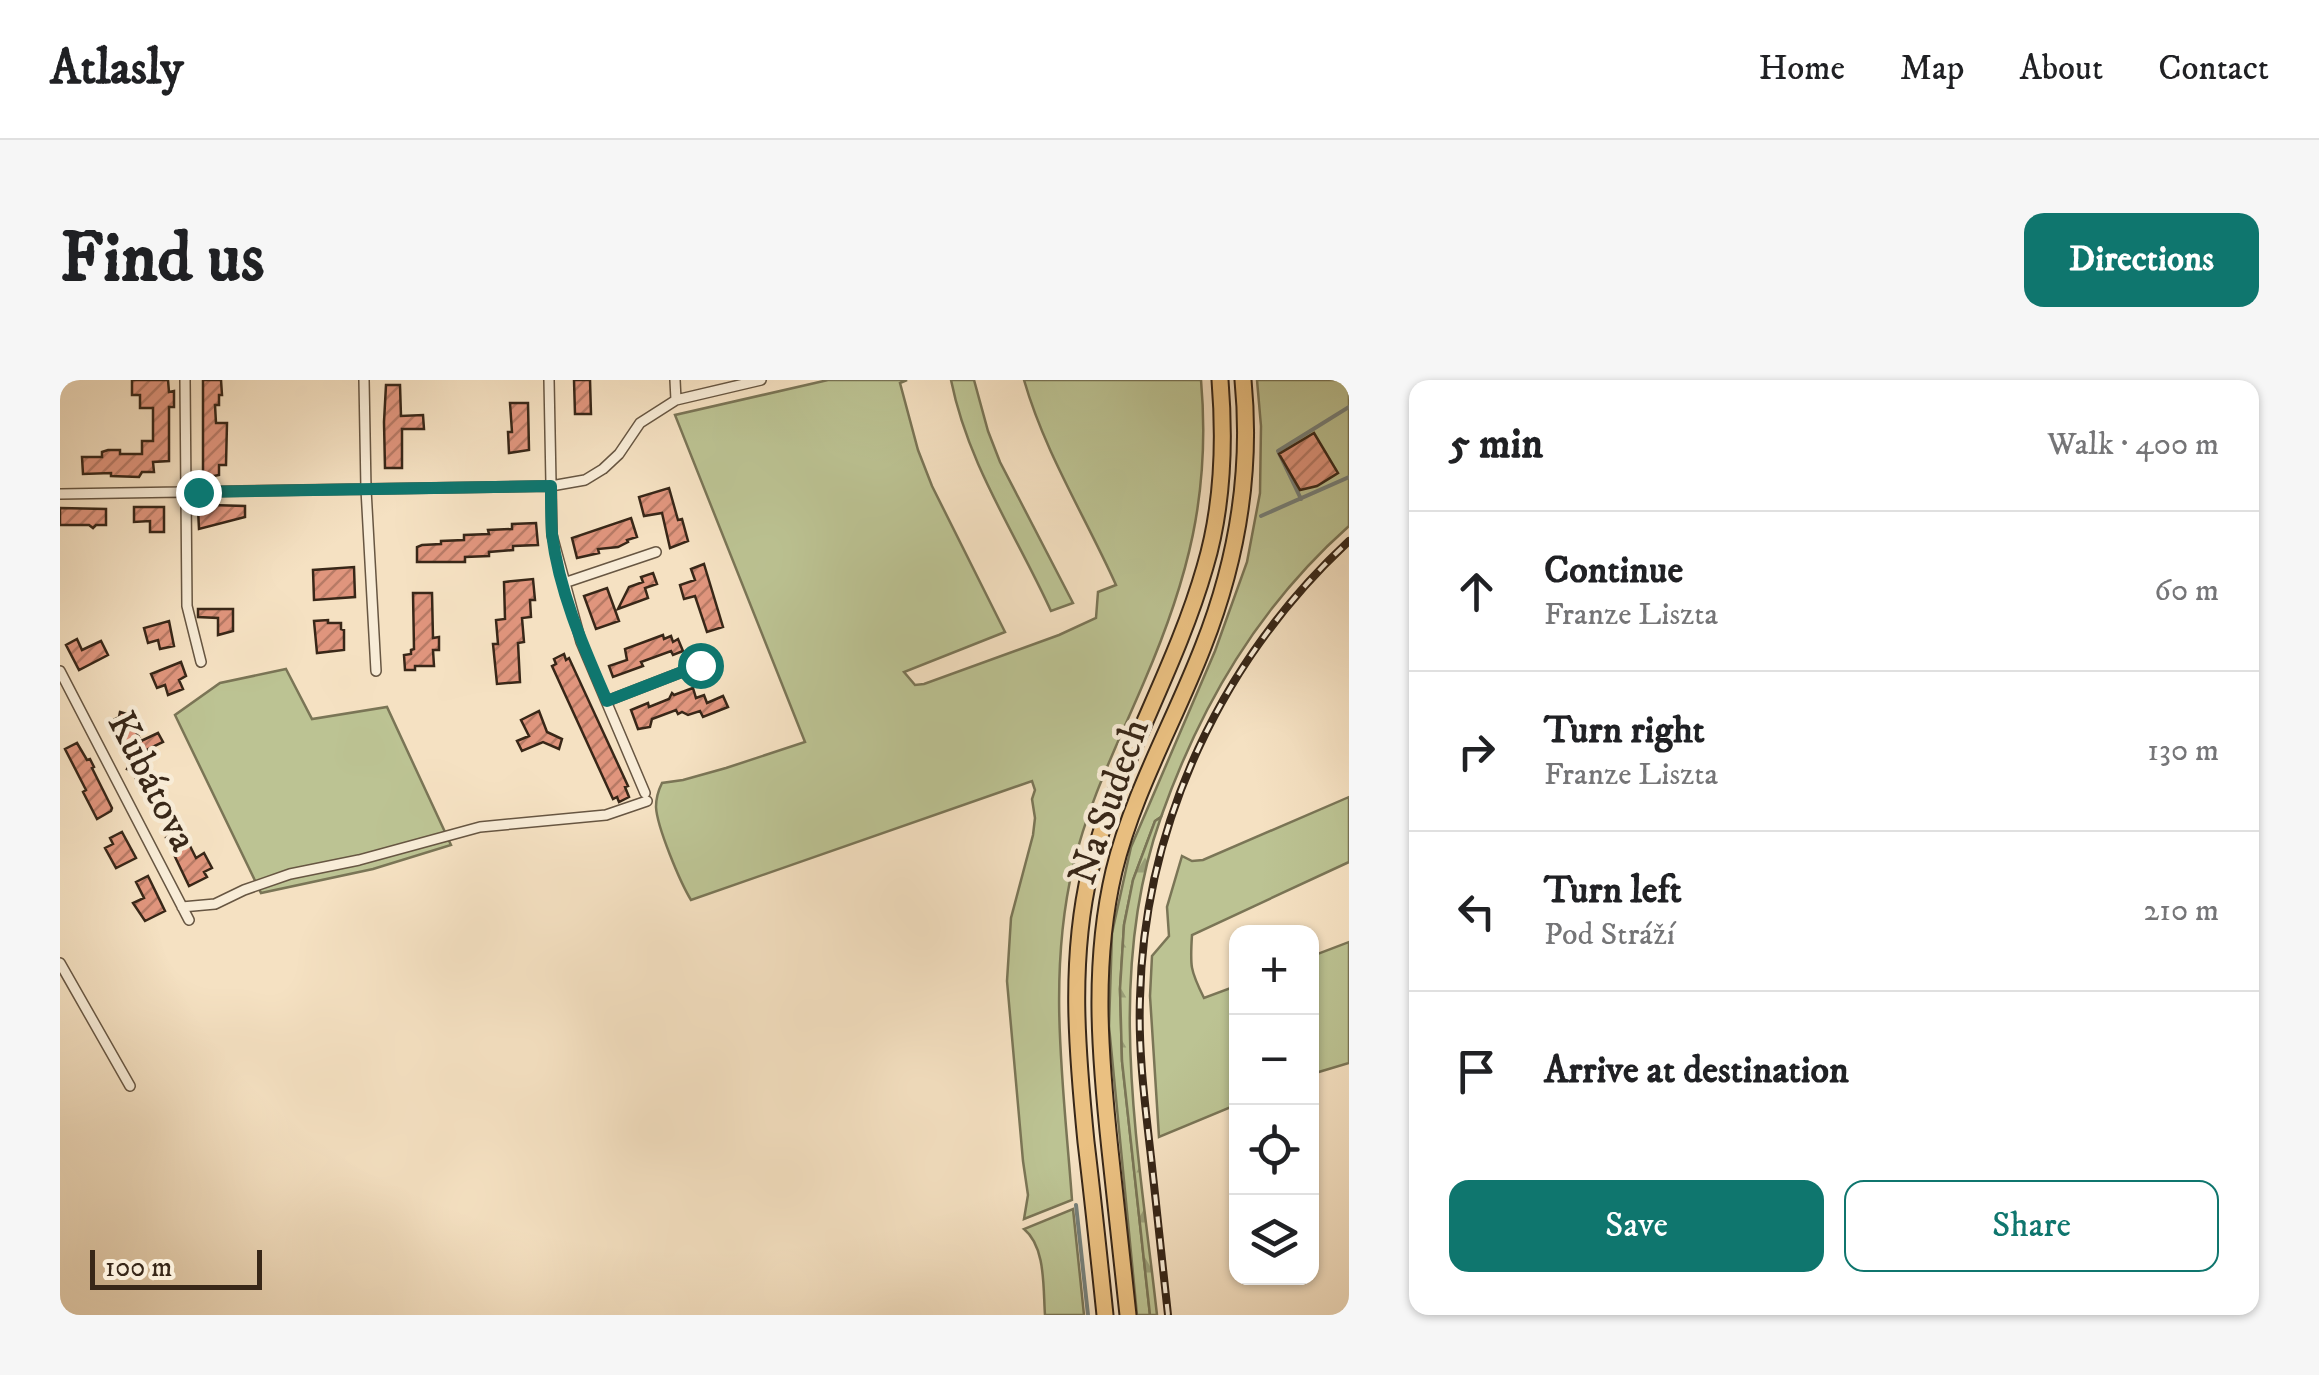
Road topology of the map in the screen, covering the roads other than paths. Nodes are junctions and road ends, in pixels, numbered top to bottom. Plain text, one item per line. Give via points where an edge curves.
1 (185, 380) edge
2 (364, 380) edge
3 (549, 380) edge
4 (674, 380) edge
5 (757, 380) edge
6 (1220, 380) edge
7 (1242, 380) edge
8 (676, 400) junction
9 (551, 486) junction
10 (366, 490) junction
11 (186, 492) junction
12 (60, 494) edge
13 (656, 552) dead end
14 (564, 584) junction
15 (200, 662) dead end
16 (700, 665) dead end
17 (60, 671) edge
18 (376, 671) dead end
19 (607, 701) junction
20 (182, 907) junction
21 (189, 920) dead end
22 (60, 963) edge
23 (130, 1086) dead end
24 (1105, 1315) edge
25 (1128, 1315) edge

1 - 11 street
2 - 10 street
3 - 9 street
4 - 8 street
5 - 8 street
6 - 24 main road, Na Sudech via 1220,492 1206,564 1104,824 1080,927 1077,1044
7 - 25 main road, Na Sudech via 1246,460 1228,571 1204,646 1133,812 1104,927 1100,1042
8 - 9 street via 640,423 603,469
9 - 10 street
9 - 14 street via 552,535
10 - 11 street
10 - 18 street
11 - 12 street
11 - 15 street via 187,606
13 - 14 street
14 - 19 street
16 - 19 street
17 - 20 street, Kubátova
19 - 20 street via 646,797 606,815 480,828 290,874 215,904
20 - 21 street, Kubátova
22 - 23 street

